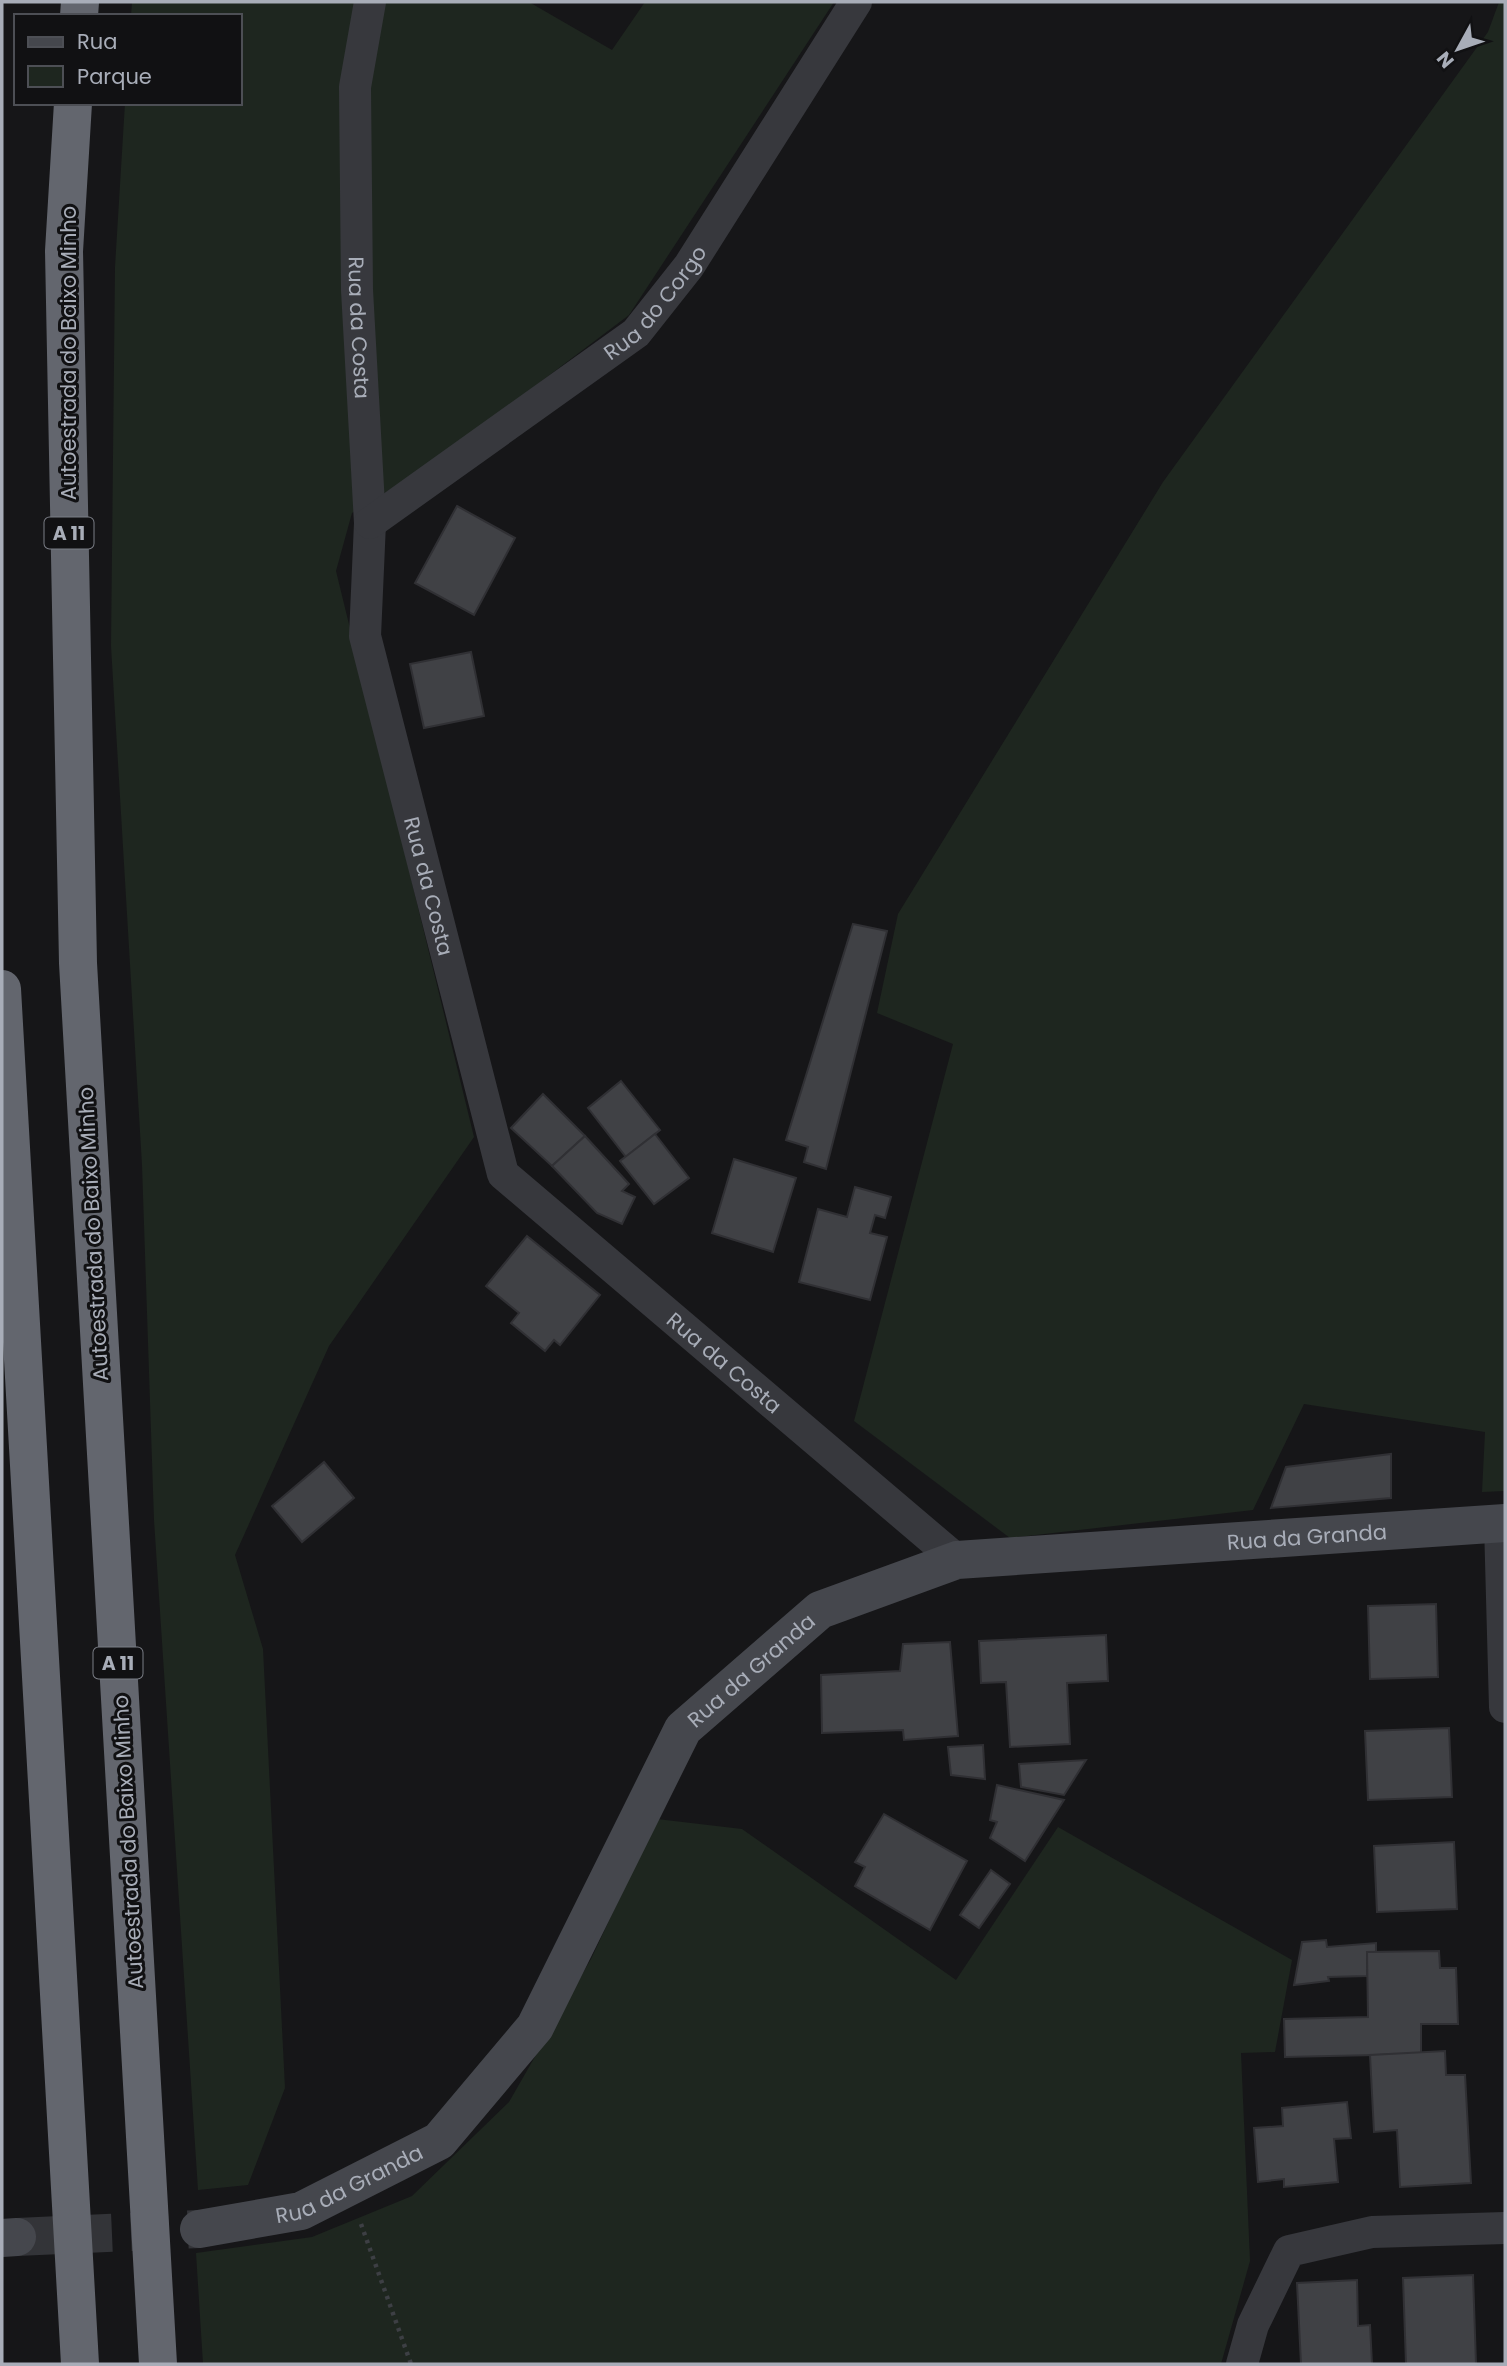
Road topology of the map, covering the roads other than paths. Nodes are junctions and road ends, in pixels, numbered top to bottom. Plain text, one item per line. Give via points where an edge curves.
1 (370, 2) edge
2 (856, 2) edge
3 (73, 105) edge
4 (370, 523) junction
5 (2, 989) edge
6 (1502, 1524) edge
7 (957, 1560) junction
8 (1505, 1707) edge
9 (1505, 2228) edge
10 (199, 2229) tunnel mouth
11 (80, 2364) edge
12 (158, 2364) edge
13 (1242, 2364) edge

1 - 4 street, Rua da Costa via 355,88 357,290
2 - 4 street, Rua do Corgo via 689,266 636,333
3 - 12 highway, Autoestrada do Baixo Minho / A 11 via 64,251 78,963
4 - 7 street, Rua da Costa via 365,636 503,1174
5 - 11 highway
6 - 7 street, Rua da Granda
6 - 8 street
7 - 10 street, Rua da Granda via 820,1610 683,1729 535,2028 439,2141 301,2211
9 - 13 street via 1372,2232 1289,2251 1253,2325

